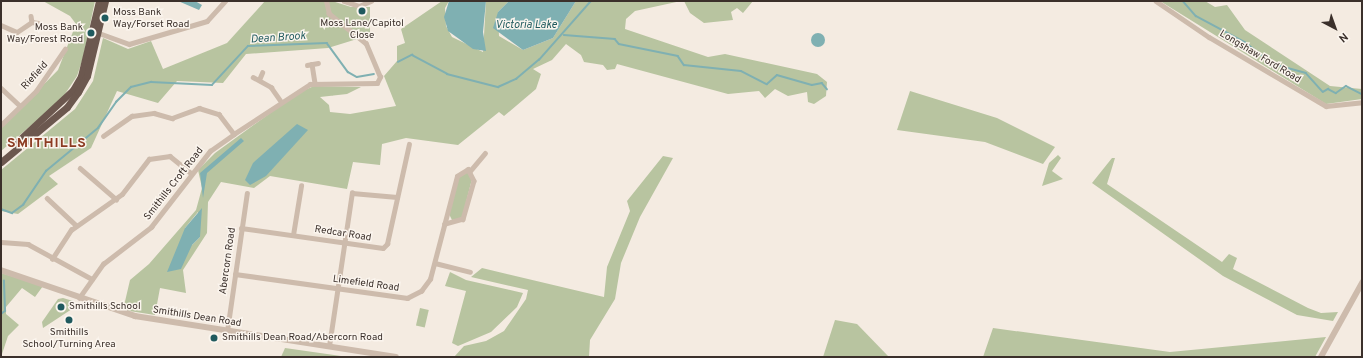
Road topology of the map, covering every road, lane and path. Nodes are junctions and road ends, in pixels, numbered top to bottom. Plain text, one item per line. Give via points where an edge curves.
1 (99, 1) edge
2 (104, 1) edge
3 (225, 1) edge
4 (326, 1) edge
5 (344, 1) edge
6 (371, 1) edge
7 (1156, 1) edge
8 (38, 23) dead end
9 (1, 25) edge
10 (99, 34) junction
11 (66, 49) dead end
12 (312, 64) dead end
13 (262, 73) dead end
14 (253, 77) dead end
15 (259, 80) junction
16 (315, 83) junction
17 (1, 88) edge
18 (280, 100) junction
19 (1362, 102) edge
20 (20, 106) junction
21 (1, 125) edge
22 (104, 134) dead end
23 (234, 134) junction
24 (409, 144) dead end
25 (486, 153) dead end
26 (1, 156) edge
27 (1, 162) edge
28 (80, 168) dead end
29 (94, 170) dead end
30 (470, 171) junction
31 (191, 173) junction
32 (90, 175) junction
33 (301, 186) dead end
34 (247, 193) dead end
35 (397, 196) junction
36 (47, 198) dead end
37 (116, 198) junction
38 (445, 224) junction
39 (76, 225) junction
40 (241, 228) junction
41 (293, 235) junction
42 (1, 242) edge
43 (344, 244) junction
44 (52, 259) junction
45 (435, 263) junction
46 (1, 270) edge
47 (470, 272) dead end
48 (235, 274) junction
49 (92, 279) junction
50 (1362, 283) edge
51 (338, 290) junction
52 (80, 298) junction
53 (227, 331) junction
54 (329, 346) junction
55 (380, 356) edge
56 (396, 357) edge
57 (1321, 357) edge

1 - 26 highway via 81,76 74,90
2 - 10 highway
3 - 10 street via 207,21 128,44
4 - 16 street, Smithills Croft Road via 329,14 366,44 379,80 373,84
5 - 6 street via 359,6
7 - 19 street, Longshaw Ford Road via 1209,37 1326,106
8 - 9 street via 32,19 17,32
10 - 27 highway via 87,76 78,92 67,106
11 - 20 street, Riefield
12 - 16 street
13 - 15 street
14 - 15 street
15 - 18 street via 271,87
16 - 18 street, Smithills Croft Road
17 - 20 street, Riefield
18 - 23 street, Smithills Croft Road
20 - 21 street, Riefield
22 - 23 street via 132,116 154,113 172,118 199,108 219,114
23 - 31 street, Smithills Croft Road via 210,151
24 - 35 street, Redcar Road
25 - 30 street, Limefield Road
28 - 32 street
29 - 32 street
30 - 38 street, Limefield Road via 462,170 456,176
30 - 38 street via 474,181 463,219
31 - 37 street via 170,156 154,157 143,163
31 - 49 street, Smithills Croft Road via 151,227 109,258
32 - 37 street
33 - 41 street
34 - 40 street, Abercorn Road
35 - 43 street, Redcar Road via 385,246 380,249
35 - 43 street via 352,193
36 - 39 street
37 - 39 street
38 - 45 street, Limefield Road
39 - 44 street
40 - 41 street, Redcar Road
40 - 48 street, Abercorn Road
41 - 43 street, Redcar Road
42 - 44 street via 28,244
43 - 51 street
44 - 49 street
45 - 47 street
45 - 51 street, Limefield Road via 427,286 407,298
46 - 52 street, Smithills Dean Road
48 - 51 street, Limefield Road
48 - 53 street, Abercorn Road
49 - 52 street, Smithills Croft Road
50 - 57 street
51 - 54 street
52 - 53 street, Smithills Dean Road via 135,316
53 - 54 street, Smithills Dean Road
54 - 55 street, Smithills Dean Road
55 - 56 street, Smithills Dean Road

